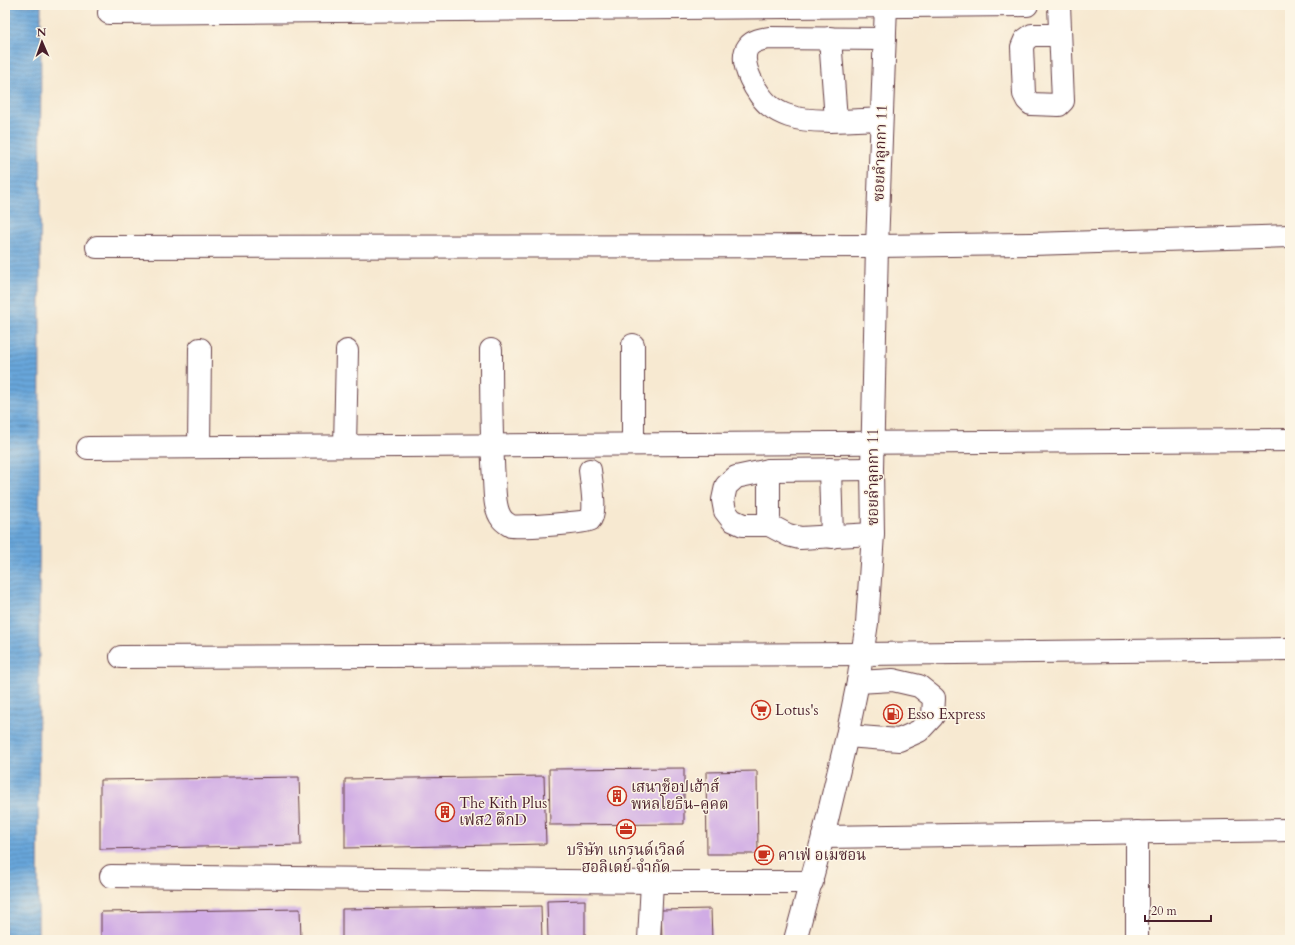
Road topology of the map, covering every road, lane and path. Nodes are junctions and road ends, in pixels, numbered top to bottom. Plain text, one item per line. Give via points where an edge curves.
1 (1027, 5) edge
2 (1059, 5) edge
3 (886, 6) edge
4 (109, 13) dead end
5 (1060, 35) dead end
6 (830, 38) junction
7 (885, 39) junction
8 (881, 119) junction
9 (836, 120) junction
10 (1290, 236) edge
11 (877, 246) junction
12 (97, 247) dead end
13 (633, 345) dead end
14 (200, 349) dead end
15 (491, 350) dead end
16 (347, 351) dead end
17 (1290, 440) edge
18 (873, 442) junction
19 (633, 444) junction
20 (491, 445) junction
21 (346, 446) junction
22 (199, 447) junction
23 (88, 448) dead end
24 (872, 469) junction
25 (590, 470) dead end
26 (769, 470) junction
27 (830, 470) junction
28 (769, 524) junction
29 (872, 534) junction
30 (832, 537) junction
31 (1290, 649) edge
32 (863, 654) junction
33 (121, 657) dead end
34 (858, 682) junction
35 (847, 736) junction
36 (1290, 830) edge
37 (1137, 832) junction
38 (823, 837) junction
39 (111, 876) dead end
40 (652, 882) junction
41 (812, 882) junction
42 (649, 940) edge
43 (795, 940) edge
44 (1136, 940) edge

1 - 3 street
2 - 5 street
3 - 4 street
3 - 7 street, ซอยลำลูกกา 11
6 - 7 street
6 - 9 street
6 - 9 street via 758,40 748,47 745,58 746,71 770,106 790,116 812,120
7 - 8 street, ซอยลำลูกกา 11
8 - 9 street
8 - 11 street, ซอยลำลูกกา 11
10 - 11 street
11 - 12 street
11 - 18 street, ซอยลำลูกกา 11
13 - 19 street
14 - 22 street
15 - 20 street
16 - 21 street
17 - 18 street
18 - 19 street
18 - 24 street, ซอยลำลูกกา 11
19 - 20 street
20 - 21 street
20 - 25 street via 496,506 502,519 512,526 574,524 590,520 593,504
21 - 22 street
22 - 23 street
24 - 27 street
24 - 29 street, ซอยลำลูกกา 11
26 - 27 street
26 - 28 street
26 - 28 street via 736,478 726,486 723,500 725,511 732,520 743,525
27 - 30 street
28 - 30 street via 788,535 800,538
29 - 30 street
29 - 32 street, ซอยลำลูกกา 11
31 - 32 street
32 - 33 street
32 - 34 street, ซอยลำลูกกา 11
34 - 35 street, ซอยลำลูกกา 11
34 - 35 street via 893,680 919,686 934,698 933,716 919,731 899,740
35 - 38 street, ซอยลำลูกกา 11
36 - 37 street
37 - 38 street
37 - 44 street
38 - 41 street, ซอยลำลูกกา 11
39 - 40 street
40 - 41 street
40 - 42 street
41 - 43 street, ซอยลำลูกกา 11

